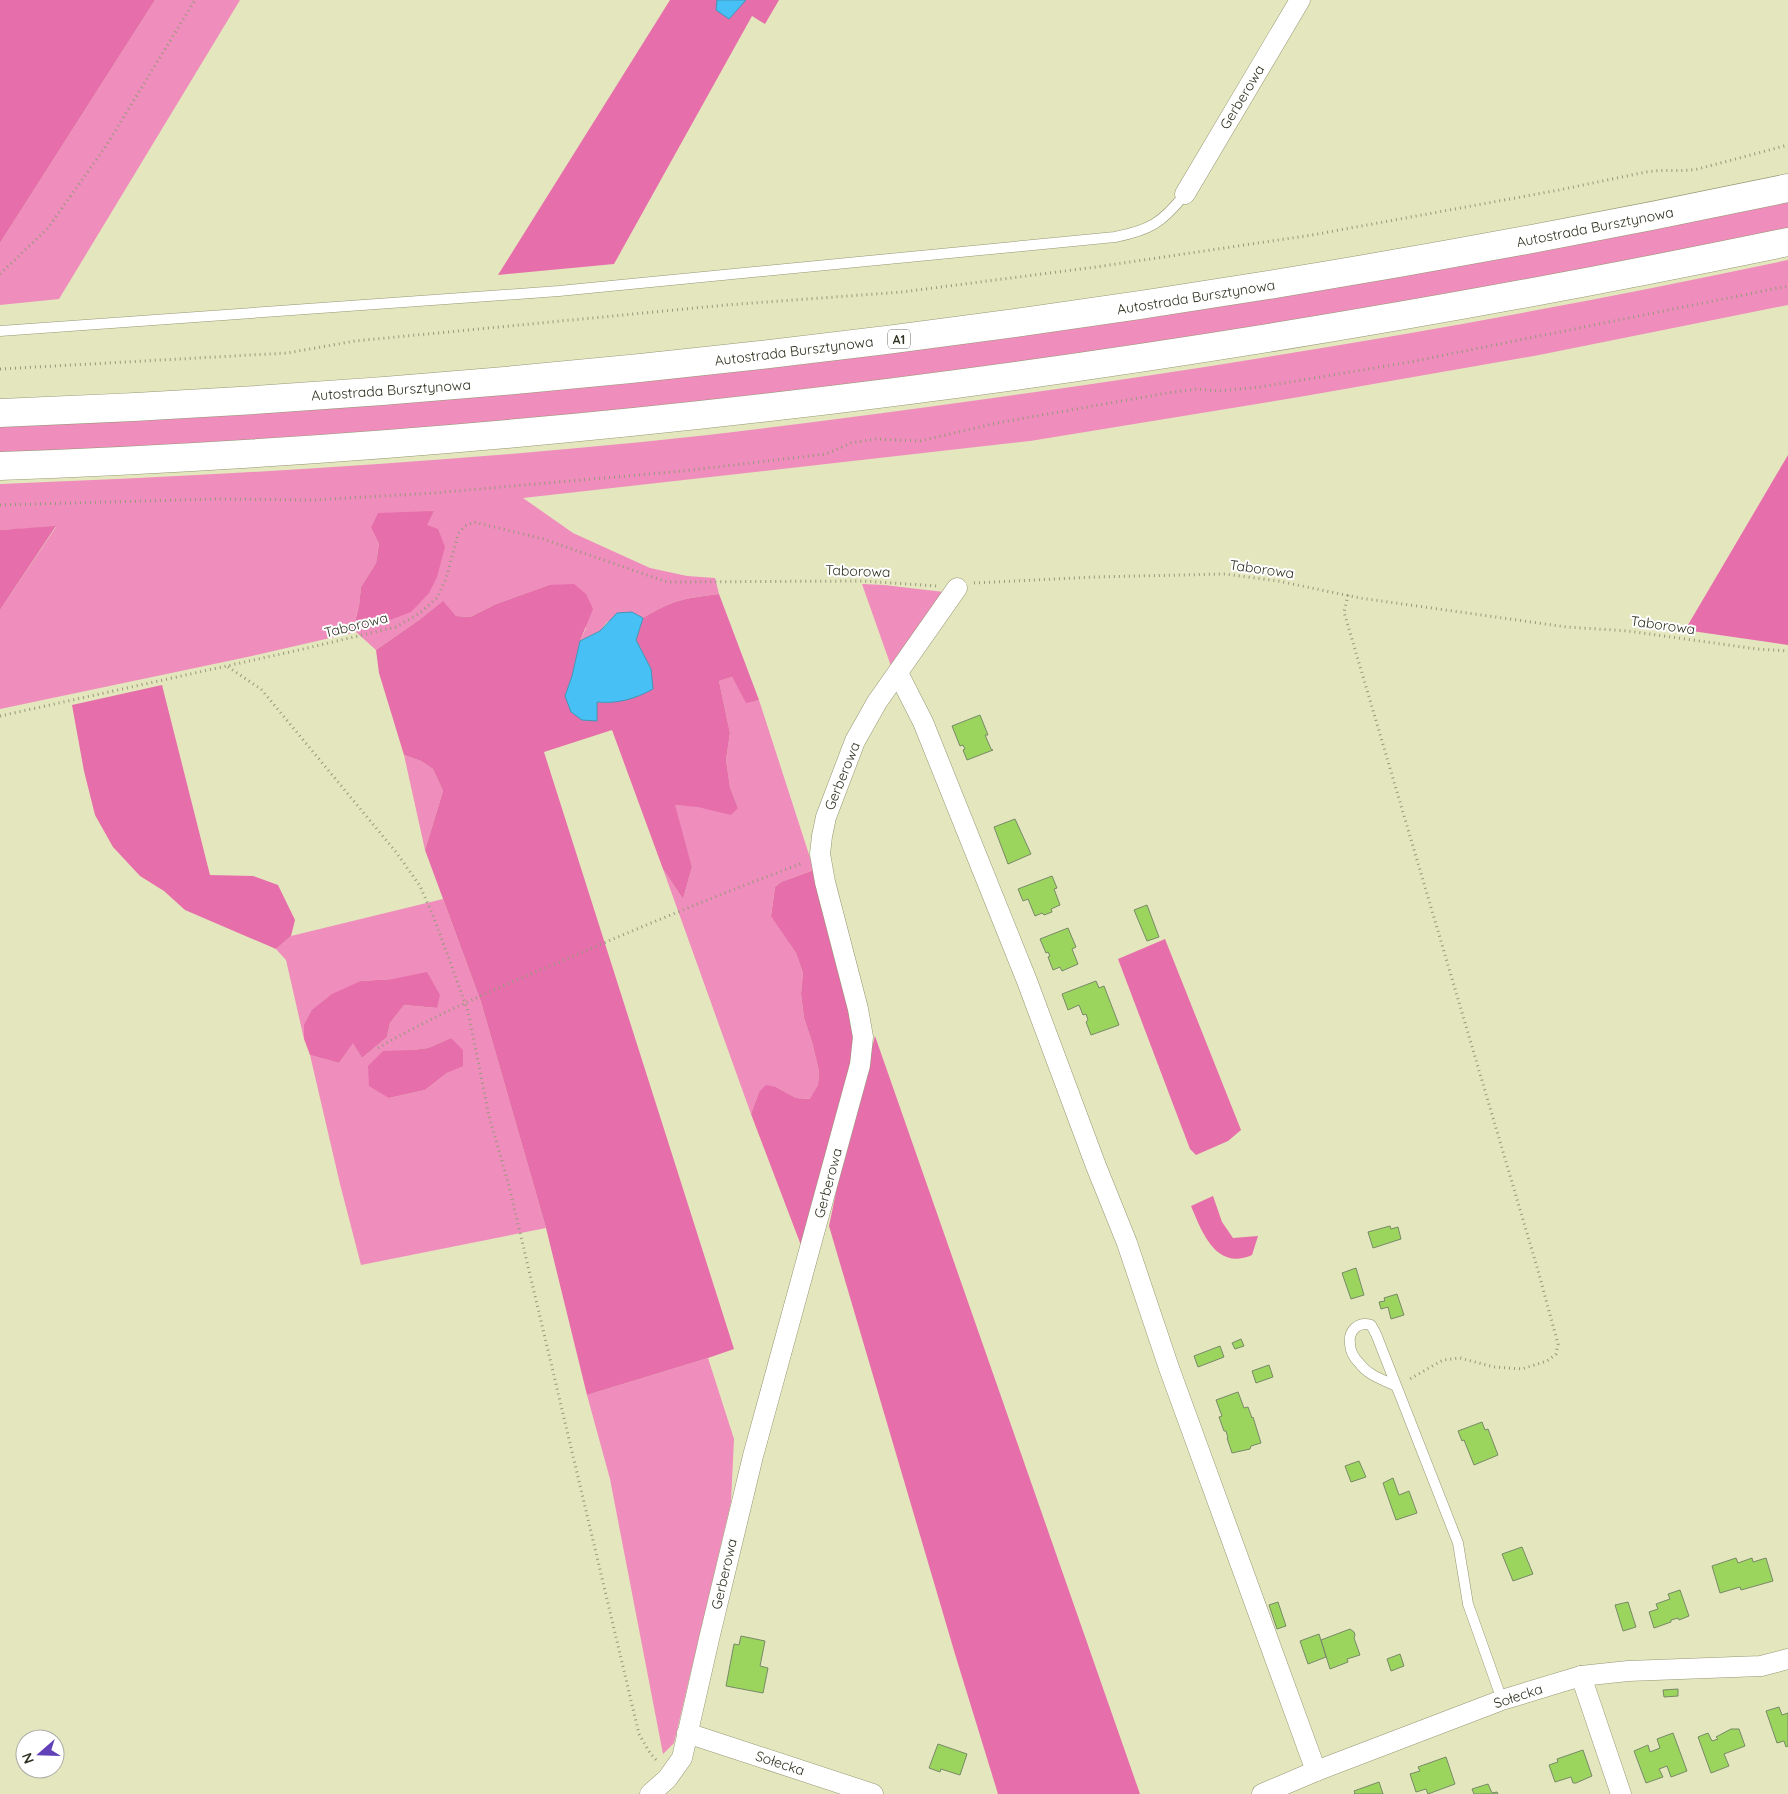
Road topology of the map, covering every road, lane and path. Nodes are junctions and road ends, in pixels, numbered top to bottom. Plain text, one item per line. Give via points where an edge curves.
1 (195, 0) edge
2 (1300, 0) edge
3 (1788, 145) edge
4 (1788, 188) edge
5 (1184, 194) joint
6 (1788, 242) edge
7 (0, 274) edge
8 (1788, 286) edge
9 (0, 331) edge
10 (0, 369) edge
11 (0, 413) edge
12 (0, 466) edge
13 (0, 505) edge
14 (957, 588) junction
15 (1348, 595) junction
16 (1788, 651) edge
17 (227, 666) junction
18 (898, 673) junction
19 (0, 716) edge
20 (821, 858) junction
21 (465, 1002) junction
22 (378, 1048) dead end
23 (1396, 1386) junction
24 (1788, 1659) edge
25 (1581, 1676) junction
26 (1502, 1700) junction
27 (688, 1733) junction
28 (1316, 1771) junction
29 (670, 1783) edge
30 (650, 1794) edge
31 (873, 1794) edge
32 (1262, 1794) edge
33 (1621, 1794) edge

1 - 7 path via 101,154 48,228
2 - 5 street, Gerberowa
3 - 10 path via 1698,169 1652,171 1312,235 902,292 355,341 287,353
4 - 11 highway, Autostrada Bursztynowa / A1 via 1426,259 1242,290 920,336 428,388
5 - 9 lane via 1162,220 1138,232 1115,238 559,291
6 - 12 highway via 1466,305 1042,373 856,398 443,439
8 - 13 path via 1410,362 1260,388 1167,393 997,423 920,441 876,439 851,443 826,454 434,494 314,500 216,499
14 - 15 path, Taborowa via 965,583 1226,574
14 - 17 path, Taborowa via 863,581 666,582 543,539 474,522 458,534 446,579 437,598 396,627
14 - 18 street, Gerberowa
15 - 16 path, Taborowa via 1567,627 1628,631
15 - 23 path via 1344,612 1558,1344 1556,1354 1547,1361 1522,1369 1494,1367 1460,1358 1444,1360
17 - 19 path, Taborowa
17 - 21 path via 261,689 396,852 423,894
18 - 20 street, Gerberowa via 855,741 826,816
18 - 28 street via 923,722 1031,990 1127,1243 1169,1368
20 - 21 path via 762,878
20 - 27 street, Gerberowa via 858,1008 863,1037 860,1065 753,1456
21 - 22 path
21 - 29 path via 489,1116 511,1191 639,1734
23 - 23 lane via 1372,1375 1354,1356 1350,1344 1356,1327 1365,1323 1371,1325
23 - 26 lane via 1458,1543 1468,1604
24 - 25 street, Sołecka via 1761,1666
25 - 26 street, Sołecka
25 - 33 street
26 - 28 street, Sołecka
27 - 29 street, Gerberowa via 682,1758
27 - 31 street, Sołecka
28 - 32 street, Sołecka
29 - 30 street, Gerberowa

